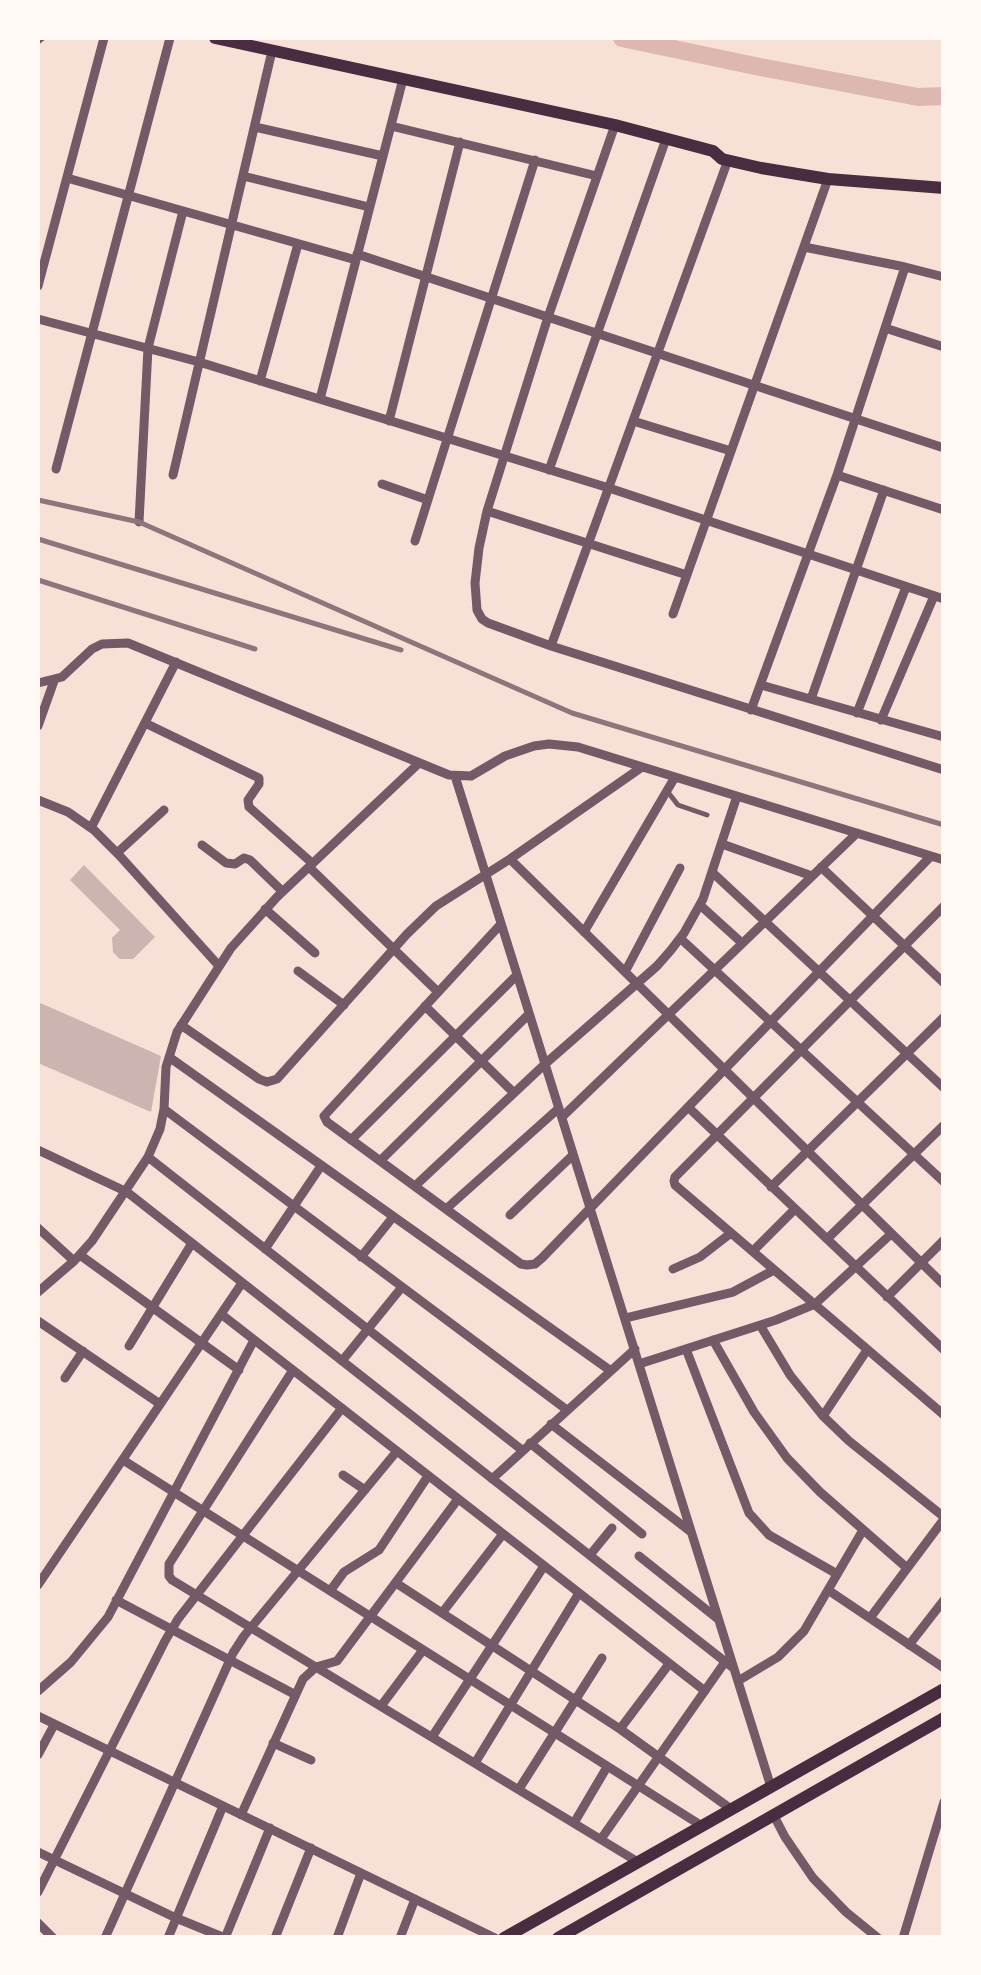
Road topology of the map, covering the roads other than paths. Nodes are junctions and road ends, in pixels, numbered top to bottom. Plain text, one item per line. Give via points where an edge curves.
1 (104, 38) edge
2 (170, 38) edge
3 (215, 38) edge
4 (272, 51) junction
5 (403, 79) junction
6 (614, 125) junction
7 (390, 126) junction
8 (254, 127) junction
9 (666, 140) junction
10 (460, 142) junction
11 (383, 156) junction
12 (535, 160) junction
13 (728, 160) junction
14 (243, 176) junction
15 (597, 176) junction
16 (67, 178) junction
17 (828, 179) junction
18 (944, 188) edge
19 (128, 196) junction
20 (370, 207) junction
21 (183, 211) junction
22 (232, 225) junction
23 (298, 244) junction
24 (804, 248) junction
25 (356, 258) junction
26 (905, 267) junction
27 (426, 277) junction
28 (944, 277) edge
29 (38, 286) edge
30 (492, 298) junction
31 (548, 317) junction
32 (38, 319) edge
33 (885, 328) junction
34 (92, 333) junction
35 (597, 334) junction
36 (944, 347) edge
37 (148, 348) junction
38 (659, 354) junction
39 (199, 362) junction
40 (260, 381) junction
41 (754, 385) junction
42 (320, 399) junction
43 (856, 419) junction
44 (389, 421) junction
45 (634, 421) junction
46 (448, 439) junction
47 (944, 448) edge
48 (731, 451) junction
49 (504, 456) junction
50 (56, 469) dead end
51 (549, 470) junction
52 (173, 475) dead end
53 (837, 475) junction
54 (382, 484) dead end
55 (609, 488) junction
56 (884, 490) junction
57 (428, 500) junction
58 (944, 510) edge
59 (487, 511) junction
60 (706, 520) junction
61 (139, 522) dead end
62 (415, 541) dead end
63 (588, 543) junction
64 (810, 554) junction
65 (857, 570) junction
66 (686, 576) junction
67 (906, 587) junction
68 (939, 598) edge
69 (672, 614) dead end
70 (551, 646) junction
71 (176, 662) junction
72 (54, 681) junction
73 (38, 683) edge
74 (761, 685) junction
75 (811, 699) junction
76 (751, 710) junction
77 (856, 713) junction
78 (881, 720) junction
79 (144, 724) junction
80 (38, 726) edge
81 (944, 737) edge
82 (418, 764) junction
83 (642, 767) junction
84 (944, 770) edge
85 (455, 776) junction
86 (675, 777) junction
87 (667, 791) junction
88 (737, 796) junction
89 (38, 800) edge
90 (164, 810) dead end
91 (707, 815) dead end
92 (91, 828) junction
93 (856, 833) junction
94 (722, 844) junction
95 (202, 845) dead end
96 (117, 853) junction
97 (931, 856) junction
98 (510, 859) junction
99 (944, 860) edge
100 (311, 865) junction
101 (821, 867) junction
102 (680, 868) dead end
103 (713, 872) junction
104 (486, 873) junction
105 (812, 876) junction
106 (282, 891) junction
107 (700, 905) junction
108 (944, 906) edge
109 (265, 908) junction
110 (872, 916) junction
111 (765, 921) junction
112 (501, 924) junction
113 (584, 932) junction
114 (680, 938) junction
115 (742, 943) junction
116 (904, 946) junction
117 (394, 949) junction
118 (315, 954) dead end
119 (219, 966) junction
120 (715, 970) junction
121 (298, 971) dead end
122 (625, 972) junction
123 (819, 972) junction
124 (517, 975) junction
125 (944, 983) edge
126 (637, 984) junction
127 (438, 992) junction
128 (850, 1000) junction
129 (344, 1005) junction
130 (425, 1006) junction
131 (529, 1014) junction
132 (668, 1014) junction
133 (944, 1016) edge
134 (771, 1021) junction
135 (181, 1026) junction
136 (456, 1036) junction
137 (801, 1050) junction
138 (906, 1054) junction
139 (168, 1057) junction
140 (482, 1061) junction
141 (545, 1064) junction
142 (724, 1069) junction
143 (944, 1088) edge
144 (514, 1093) junction
145 (754, 1098) junction
146 (857, 1102) junction
147 (688, 1107) junction
148 (164, 1108) junction
149 (560, 1113) junction
150 (944, 1126) edge
151 (717, 1135) junction
152 (351, 1140) junction
153 (38, 1150) edge
154 (808, 1151) junction
155 (914, 1154) junction
156 (573, 1155) junction
157 (148, 1157) junction
158 (380, 1161) junction
159 (321, 1166) junction
160 (944, 1182) edge
161 (415, 1186) junction
162 (772, 1187) junction
163 (127, 1192) junction
164 (862, 1205) junction
165 (294, 1207) junction
166 (446, 1208) junction
167 (590, 1208) junction
168 (795, 1209) junction
169 (510, 1215) dead end
170 (393, 1217) junction
171 (38, 1228) edge
172 (731, 1233) junction
173 (892, 1234) junction
174 (827, 1239) junction
175 (944, 1240) edge
176 (192, 1243) junction
177 (265, 1250) junction
178 (753, 1251) junction
179 (361, 1256) junction
180 (77, 1258) junction
181 (921, 1263) junction
182 (856, 1267) junction
183 (674, 1269) dead end
184 (774, 1270) junction
185 (242, 1283) junction
186 (944, 1285) edge
187 (402, 1287) junction
188 (38, 1292) edge
189 (887, 1296) junction
190 (814, 1304) junction
191 (152, 1307) junction
192 (221, 1314) junction
193 (625, 1318) junction
194 (38, 1322) edge
195 (760, 1325) junction
196 (368, 1330) junction
197 (254, 1340) junction
198 (713, 1340) junction
199 (202, 1343) junction
200 (129, 1346) dead end
201 (635, 1349) junction
202 (686, 1349) junction
203 (867, 1350) junction
204 (944, 1350) edge
205 (83, 1351) junction
206 (342, 1362) junction
207 (640, 1364) junction
208 (239, 1370) junction
209 (292, 1370) junction
210 (611, 1371) junction
211 (65, 1378) dead end
212 (160, 1404) junction
213 (342, 1408) junction
214 (567, 1410) junction
215 (944, 1415) edge
216 (823, 1416) junction
217 (551, 1424) junction
218 (526, 1447) junction
219 (397, 1451) junction
220 (123, 1460) junction
221 (343, 1474) dead end
222 (428, 1476) junction
223 (492, 1479) junction
224 (365, 1490) junction
225 (174, 1492) junction
226 (458, 1499) junction
227 (203, 1510) junction
228 (944, 1518) edge
229 (612, 1528) dead end
230 (863, 1530) junction
231 (690, 1532) junction
232 (502, 1534) junction
233 (642, 1534) dead end
234 (243, 1536) junction
235 (590, 1555) junction
236 (639, 1556) dead end
237 (544, 1566) junction
238 (908, 1568) junction
239 (298, 1571) junction
240 (837, 1574) junction
241 (396, 1583) junction
242 (38, 1586) edge
243 (828, 1590) junction
244 (330, 1591) junction
245 (578, 1593) junction
246 (197, 1595) junction
247 (116, 1600) junction
248 (944, 1600) edge
249 (442, 1613) junction
250 (370, 1617) junction
251 (870, 1618) junction
252 (720, 1621) junction
253 (251, 1628) junction
254 (172, 1630) junction
255 (909, 1645) junction
256 (493, 1646) junction
257 (423, 1650) junction
258 (602, 1658) dead end
259 (230, 1660) junction
260 (669, 1664) junction
261 (730, 1665) junction
262 (316, 1668) junction
263 (944, 1668) edge
264 (531, 1671) junction
265 (470, 1680) junction
266 (738, 1681) junction
267 (944, 1689) edge
268 (38, 1691) edge
269 (705, 1692) junction
270 (294, 1694) junction
271 (576, 1700) junction
272 (510, 1705) junction
273 (381, 1706) junction
274 (38, 1716) edge
275 (944, 1718) edge
276 (54, 1725) junction
277 (620, 1729) junction
278 (554, 1734) junction
279 (432, 1737) junction
280 (273, 1743) junction
281 (109, 1750) junction
282 (38, 1755) edge
283 (658, 1758) junction
284 (310, 1760) dead end
285 (475, 1762) junction
286 (607, 1767) junction
287 (174, 1782) junction
288 (638, 1786) junction
289 (771, 1786) junction
290 (519, 1789) junction
291 (944, 1802) edge
292 (223, 1806) junction
293 (731, 1809) junction
294 (241, 1814) junction
295 (773, 1814) junction
296 (574, 1823) junction
297 (702, 1826) junction
298 (270, 1828) junction
299 (601, 1839) junction
300 (311, 1848) junction
301 (38, 1852) edge
302 (54, 1859) junction
303 (638, 1862) junction
304 (361, 1873) junction
305 (38, 1892) edge
306 (125, 1893) junction
307 (415, 1899) junction
308 (176, 1918) junction
309 (105, 1938) edge
310 (168, 1938) edge
311 (225, 1938) edge
312 (276, 1938) edge
313 (337, 1938) edge
314 (400, 1938) edge
315 (495, 1938) edge
316 (504, 1938) edge
317 (558, 1938) edge
318 (878, 1938) edge
319 (903, 1938) edge

1 - 16 street
2 - 19 street
3 - 4 main road
4 - 5 main road
4 - 8 street
5 - 6 main road
5 - 7 street
6 - 9 main road
6 - 15 street
7 - 10 street
7 - 11 street
8 - 11 street
8 - 14 street
9 - 13 main road
9 - 35 street
10 - 12 street
10 - 27 street
11 - 20 street
12 - 15 street
12 - 30 street
13 - 17 main road
13 - 38 street
14 - 20 street
14 - 22 street
15 - 31 street
16 - 19 street
16 - 29 street
17 - 18 main road
17 - 24 street
19 - 21 street
19 - 34 street
20 - 25 street
21 - 22 street
21 - 37 street
22 - 23 street
22 - 39 street
23 - 25 street
23 - 40 street
24 - 26 street
24 - 41 street
25 - 27 street
25 - 42 street
26 - 28 street
26 - 33 street
27 - 30 street
27 - 44 street
30 - 31 street
30 - 46 street
31 - 35 street
31 - 49 street
32 - 34 street
33 - 36 street
33 - 43 street
34 - 37 street
34 - 50 street
35 - 38 street
35 - 51 street
37 - 39 street
37 - 61 street
38 - 41 street
38 - 45 street
39 - 40 street
39 - 52 street
40 - 42 street
41 - 43 street
41 - 48 street
42 - 44 street
43 - 47 street
43 - 53 street
44 - 46 street
45 - 48 street
45 - 55 street
46 - 49 street
46 - 57 street
48 - 60 street
49 - 51 street
49 - 59 street
51 - 55 street
53 - 56 street
53 - 64 street
54 - 57 street
55 - 60 street
55 - 63 street
56 - 58 street
56 - 65 street
57 - 62 street
59 - 63 street
59 - 70 street via 477,610 488,623
60 - 64 street
60 - 66 street
63 - 66 street
63 - 70 street
64 - 65 street
64 - 74 street
65 - 67 street
65 - 75 street
66 - 69 street
67 - 68 street
67 - 77 street
68 - 78 street
70 - 76 street
71 - 72 street via 128,643 102,644
71 - 79 street
71 - 82 street
72 - 73 street
72 - 80 street
74 - 75 street
74 - 76 street
75 - 77 street
76 - 84 street
77 - 78 street
78 - 81 street
79 - 92 street
79 - 100 street via 259,778 249,808
82 - 85 street
82 - 100 street
83 - 85 street via 549,744 519,750 471,776
83 - 86 street
83 - 98 street
85 - 104 street
86 - 87 street
86 - 88 street
87 - 91 lane via 678,805
87 - 113 street
88 - 93 street
88 - 94 street
89 - 92 street
90 - 96 street
92 - 96 street
93 - 97 street
93 - 101 street
94 - 103 street
94 - 105 street
95 - 106 street via 226,863 250,860
96 - 119 street
97 - 99 street
97 - 110 street
98 - 104 street
98 - 113 street
100 - 106 street
100 - 117 street
101 - 105 street
101 - 110 street
102 - 122 street
103 - 107 street
103 - 111 street
104 - 112 street
104 - 117 street via 436,906
105 - 111 street
106 - 109 street
107 - 114 street
107 - 115 street
108 - 116 street
109 - 118 street
109 - 119 street
110 - 116 street
110 - 123 street
111 - 115 street
111 - 123 street
112 - 124 street
112 - 127 street
113 - 122 street
114 - 120 street
114 - 126 street
115 - 120 street
116 - 125 street
116 - 128 street
117 - 127 street
117 - 129 street
119 - 135 street
120 - 132 street
120 - 134 street
121 - 129 street
122 - 126 street
123 - 128 street
123 - 134 street
124 - 131 street
124 - 136 street
126 - 132 street
126 - 141 street
127 - 130 street
128 - 137 street
128 - 138 street
129 - 135 street via 272,1081
130 - 136 street
130 - 152 street via 325,1113 326,1122
131 - 140 street
131 - 141 street
132 - 142 street
132 - 149 street
133 - 138 street
134 - 137 street
134 - 142 street
135 - 139 street
136 - 140 street
136 - 152 street
137 - 145 street
137 - 146 street
138 - 143 street
138 - 146 street
139 - 148 street
139 - 159 street
140 - 144 street
140 - 158 street
141 - 144 street
141 - 149 street
142 - 145 street
142 - 147 street
144 - 161 street
145 - 151 street
145 - 154 street
146 - 154 street
146 - 155 street
147 - 151 street
147 - 167 street
148 - 157 street
148 - 165 street
149 - 156 street
149 - 166 street
150 - 155 street
151 - 162 street
151 - 172 street via 675,1177 675,1185
152 - 158 street
153 - 163 street
154 - 162 street
154 - 164 street
155 - 160 street
155 - 164 street
156 - 167 street
156 - 169 street
157 - 163 street
157 - 177 street
158 - 161 street
159 - 165 street
159 - 170 street
161 - 166 street
162 - 168 street
163 - 176 street
163 - 180 street
164 - 173 street
164 - 174 street
165 - 177 street
165 - 179 street
166 - 167 street via 528,1265
167 - 193 street
168 - 174 street
168 - 178 street
170 - 179 street
170 - 210 street
171 - 180 street
172 - 178 street
172 - 183 street
173 - 181 street
173 - 182 street
174 - 182 street
175 - 181 street
176 - 185 street
176 - 191 street
177 - 196 street
178 - 184 street
179 - 187 street
180 - 188 street
180 - 191 street
181 - 186 street
181 - 189 street
182 - 189 street
182 - 190 street
184 - 190 street
184 - 193 street via 733,1292
185 - 192 street
185 - 206 street
187 - 196 street
187 - 214 street
189 - 204 street
190 - 195 street
190 - 203 street
191 - 199 street
191 - 200 street
192 - 197 street
192 - 199 street
193 - 201 street
194 - 205 street
195 - 198 street
195 - 216 street
196 - 206 street
196 - 218 street
197 - 208 street
197 - 209 street
198 - 202 street
198 - 230 street via 787,1458
199 - 208 street
199 - 212 street
201 - 207 street
201 - 210 street
202 - 207 street
202 - 240 street via 754,1520
203 - 215 street
203 - 216 street
205 - 211 street
205 - 212 street
206 - 223 street
207 - 231 street
208 - 225 street
209 - 213 street
209 - 227 street
210 - 214 street
212 - 220 street
213 - 219 street
213 - 234 street
214 - 217 street
216 - 228 street
217 - 218 street
217 - 231 street
218 - 223 street
218 - 233 street
219 - 222 street
219 - 224 street
220 - 225 street
220 - 242 street
221 - 224 street
222 - 226 street
222 - 244 street via 379,1550 344,1572
223 - 235 street
224 - 239 street
225 - 227 street
225 - 247 street
226 - 232 street
226 - 241 street
227 - 234 street
227 - 246 street via 168,1564 172,1580
228 - 238 street
229 - 235 street
230 - 238 street
230 - 240 street
231 - 252 street
232 - 237 street
232 - 249 street
234 - 239 street
234 - 246 street
235 - 261 street
236 - 252 street
237 - 245 street
237 - 256 street
238 - 251 street
239 - 244 street
239 - 253 street
240 - 243 street
241 - 249 street
241 - 250 street
243 - 251 street
243 - 266 street via 792,1644
244 - 250 street
245 - 260 street
245 - 264 street
246 - 253 street
246 - 254 street
247 - 254 street
247 - 268 street via 71,1662
248 - 255 street
249 - 256 street
250 - 257 street
250 - 262 street via 337,1661
251 - 255 street
252 - 261 street
253 - 259 street
253 - 262 street
254 - 259 street
254 - 281 street
255 - 263 street
256 - 264 street
256 - 265 street
257 - 265 street
257 - 273 street
258 - 271 street
259 - 270 street
259 - 287 street
260 - 269 street
260 - 277 street
261 - 266 street
261 - 269 street
262 - 270 street
262 - 273 street
264 - 271 street
264 - 272 street
265 - 272 street
265 - 279 street
266 - 289 street
267 - 289 main road
269 - 283 street
270 - 280 street
271 - 277 street
271 - 278 street
272 - 278 street
272 - 285 street
273 - 279 street
274 - 276 street
275 - 295 main road
276 - 281 street
276 - 282 street
277 - 283 street
278 - 286 street
278 - 290 street
279 - 285 street
280 - 284 street
280 - 294 street
281 - 287 street
281 - 302 street
283 - 288 street
283 - 293 street
285 - 290 street
286 - 288 street
286 - 296 street
287 - 292 street
287 - 306 street
288 - 297 street
288 - 299 street
289 - 293 main road
290 - 296 street
291 - 319 street
292 - 294 street
292 - 308 street
293 - 297 main road
294 - 298 street
295 - 317 main road
295 - 318 street via 813,1878
296 - 299 street
297 - 303 main road
298 - 300 street
298 - 311 street
299 - 303 street
300 - 304 street
300 - 312 street
301 - 302 street
302 - 305 street
302 - 306 street
303 - 316 main road
304 - 307 street
304 - 313 street
306 - 308 street
306 - 309 street
307 - 314 street
307 - 315 street
308 - 310 street
308 - 311 street

